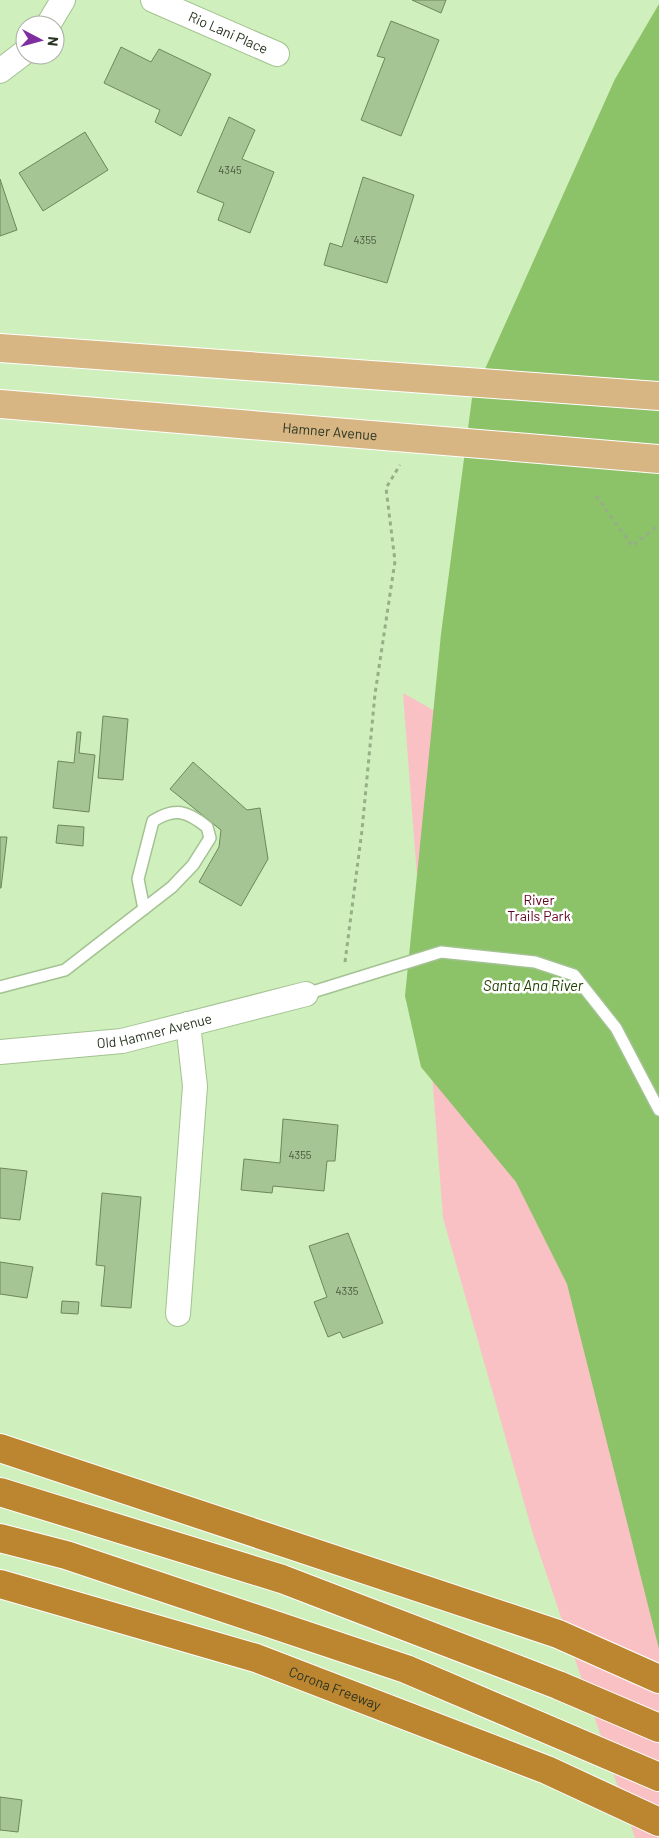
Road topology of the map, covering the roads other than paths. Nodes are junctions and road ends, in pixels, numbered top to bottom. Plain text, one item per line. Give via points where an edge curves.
1 (64, 0) edge
2 (153, 0) edge
3 (54, 15) edge
4 (277, 54) dead end
5 (15, 60) edge
6 (0, 71) edge
7 (0, 348) edge
8 (659, 396) edge
9 (0, 404) edge
10 (659, 459) edge
11 (144, 909) junction
12 (0, 986) edge
13 (306, 994) joint
14 (188, 1024) junction
15 (0, 1052) edge
16 (659, 1110) edge
17 (178, 1314) dead end
18 (0, 1448) edge
19 (0, 1492) edge
20 (0, 1538) edge
21 (0, 1584) edge
22 (659, 1679) edge
23 (659, 1728) edge
24 (659, 1777) edge
25 (659, 1822) edge

1 - 3 street
2 - 4 street, Rio Lani Place
5 - 6 street
7 - 8 main road
9 - 10 main road, Hamner Avenue via 400,448
11 - 11 lane via 172,887 205,849 210,838 207,828 197,819 174,812 166,813 153,822 138,879
11 - 12 lane via 65,970
13 - 14 street, Old Hamner Avenue
13 - 16 lane via 441,952 534,962 574,975 616,1028
14 - 15 street, Old Hamner Avenue via 122,1041
14 - 17 street via 195,1086
18 - 22 highway via 558,1634
19 - 23 highway via 282,1580 558,1685
20 - 24 highway via 66,1555 406,1669
21 - 25 highway, Corona Freeway via 256,1658 547,1770

